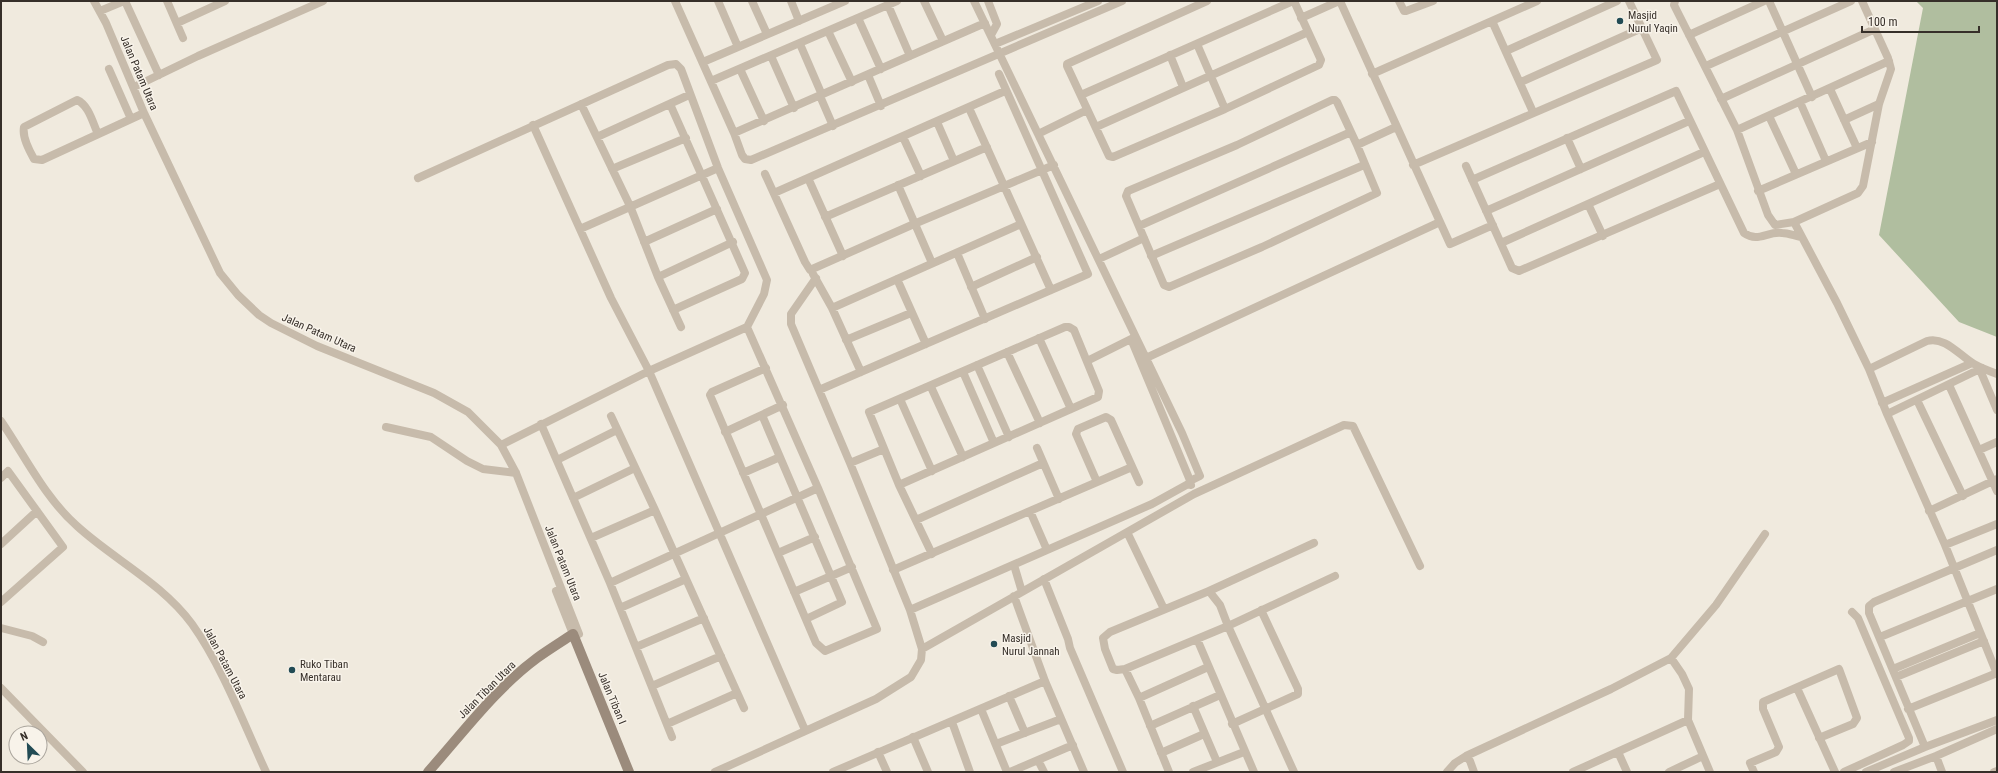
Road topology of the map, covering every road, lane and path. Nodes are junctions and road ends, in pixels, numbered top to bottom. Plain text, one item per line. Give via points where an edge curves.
1 (95, 1) edge
2 (124, 1) edge
3 (168, 1) edge
4 (225, 1) edge
5 (323, 1) edge
6 (675, 1) edge
7 (718, 1) edge
8 (752, 1) edge
9 (790, 1) edge
10 (845, 1) edge
11 (897, 1) edge
12 (924, 1) edge
13 (974, 1) edge
14 (988, 1) edge
15 (1122, 1) edge
16 (1207, 1) edge
17 (1294, 1) edge
18 (1339, 1) edge
19 (1399, 1) edge
20 (1433, 1) edge
21 (1537, 1) edge
22 (1617, 1) edge
23 (1629, 1) edge
24 (1675, 1) edge
25 (1764, 1) edge
26 (1769, 1) edge
27 (1851, 1) edge
28 (1862, 1) edge
29 (1094, 2) edge
30 (830, 4) edge
31 (888, 5) junction
32 (100, 11) junction
33 (858, 18) junction
34 (1301, 18) junction
35 (799, 21) junction
36 (1492, 21) junction
37 (177, 23) junction
38 (985, 23) junction
39 (1642, 28) junction
40 (1875, 29) junction
41 (828, 31) junction
42 (1308, 32) junction
43 (1783, 32) junction
44 (767, 34) junction
45 (991, 35) junction
46 (1689, 35) junction
47 (183, 38) dead end
48 (943, 41) junction
49 (800, 44) junction
50 (995, 44) junction
51 (1197, 44) junction
52 (738, 47) junction
53 (1506, 51) junction
54 (1000, 54) junction
55 (1170, 55) junction
56 (771, 56) junction
57 (910, 56) junction
58 (1889, 61) junction
59 (703, 62) junction
60 (1798, 64) junction
61 (1706, 66) junction
62 (109, 69) dead end
63 (740, 69) junction
64 (881, 69) junction
65 (999, 74) dead end
66 (1372, 74) junction
67 (159, 75) junction
68 (868, 75) junction
69 (1210, 76) junction
70 (711, 81) junction
71 (852, 82) junction
72 (1520, 82) junction
73 (134, 87) junction
74 (1184, 87) junction
75 (1830, 89) junction
76 (1005, 91) junction
77 (689, 95) junction
78 (1081, 95) junction
79 (821, 96) junction
80 (1812, 97) junction
81 (1721, 99) junction
82 (1800, 102) junction
83 (581, 104) junction
84 (670, 104) junction
85 (1879, 104) junction
86 (881, 106) junction
87 (794, 108) junction
88 (969, 108) junction
89 (1225, 109) junction
90 (1087, 110) junction
91 (1533, 112) junction
92 (144, 113) junction
93 (1769, 116) junction
94 (131, 119) junction
95 (1844, 120) junction
96 (764, 121) junction
97 (1689, 121) junction
98 (937, 122) junction
99 (533, 125) junction
100 (833, 126) junction
101 (1096, 127) junction
102 (1396, 127) junction
103 (1737, 130) junction
104 (1351, 132) junction
105 (734, 133) junction
106 (98, 134) junction
107 (1038, 134) junction
108 (597, 137) junction
109 (903, 137) junction
110 (686, 138) junction
111 (1567, 138) junction
112 (1872, 142) junction
113 (1357, 145) junction
114 (987, 147) junction
115 (1857, 148) junction
116 (1704, 152) junction
117 (954, 161) junction
118 (1826, 162) junction
119 (1054, 165) junction
120 (1364, 165) junction
121 (1413, 165) junction
122 (1466, 166) dead end
123 (718, 168) junction
124 (1042, 168) junction
125 (612, 169) junction
126 (1581, 169) junction
127 (702, 174) junction
128 (765, 174) dead end
129 (1796, 174) junction
130 (921, 176) junction
131 (418, 178) dead end
132 (808, 178) junction
133 (1472, 180) junction
134 (1720, 184) junction
135 (898, 185) junction
136 (1005, 185) junction
137 (1758, 191) junction
138 (774, 193) junction
139 (1588, 204) junction
140 (630, 206) junction
141 (717, 209) junction
142 (1486, 211) junction
143 (825, 217) junction
144 (1440, 222) junction
145 (1794, 222) junction
146 (914, 224) junction
147 (1021, 224) junction
148 (1493, 225) junction
149 (1139, 226) junction
150 (1781, 228) junction
151 (580, 229) junction
152 (1603, 236) junction
153 (1801, 237) junction
154 (1144, 238) junction
155 (644, 242) junction
156 (733, 242) junction
157 (1501, 243) junction
158 (957, 253) junction
159 (843, 256) junction
160 (1151, 256) junction
161 (1037, 257) junction
162 (1100, 259) junction
163 (932, 263) junction
164 (810, 270) junction
165 (658, 277) junction
166 (816, 278) junction
167 (896, 278) junction
168 (971, 286) junction
169 (1051, 290) junction
170 (832, 308) junction
171 (673, 310) junction
172 (911, 313) junction
173 (985, 319) junction
174 (681, 326) dead end
175 (747, 327) junction
176 (1040, 338) junction
177 (846, 340) junction
178 (926, 344) junction
179 (1007, 352) junction
180 (1146, 358) junction
181 (1087, 361) junction
182 (1972, 363) junction
183 (977, 366) junction
184 (766, 368) junction
185 (1869, 369) junction
186 (1981, 369) junction
187 (649, 371) junction
188 (862, 372) junction
189 (963, 372) junction
190 (1997, 374) edge
191 (1948, 385) junction
192 (931, 387) junction
193 (819, 390) junction
194 (900, 399) junction
195 (1917, 400) junction
196 (1882, 403) junction
197 (783, 406) junction
198 (1071, 409) junction
199 (1997, 410) edge
200 (1887, 414) junction
201 (762, 415) junction
202 (611, 416) dead end
203 (1, 421) edge
204 (1040, 423) junction
205 (541, 424) junction
206 (386, 427) dead end
207 (618, 430) junction
208 (725, 432) junction
209 (1009, 437) junction
210 (1997, 442) edge
211 (994, 443) junction
212 (501, 445) junction
213 (1037, 448) dead end
214 (884, 449) junction
215 (1979, 450) junction
216 (780, 457) junction
217 (963, 457) junction
218 (557, 460) junction
219 (850, 463) junction
220 (1043, 463) junction
221 (1132, 467) junction
222 (635, 468) junction
223 (932, 471) junction
224 (516, 473) junction
225 (743, 473) junction
226 (1, 478) edge
227 (1995, 480) edge
228 (1097, 482) junction
229 (1139, 482) dead end
230 (1190, 482) junction
231 (899, 485) junction
232 (818, 488) junction
233 (1997, 491) edge
234 (1194, 494) junction
235 (1963, 496) junction
236 (798, 497) junction
237 (573, 498) junction
238 (1059, 499) junction
239 (655, 510) junction
240 (37, 511) junction
241 (1030, 511) junction
242 (1929, 511) junction
243 (762, 514) junction
244 (916, 520) junction
245 (1997, 524) edge
246 (1127, 532) junction
247 (719, 534) junction
248 (1765, 534) dead end
249 (814, 537) junction
250 (591, 538) junction
251 (1314, 543) dead end
252 (1, 544) edge
253 (1945, 545) junction
254 (1047, 550) junction
255 (1997, 550) edge
256 (778, 553) junction
257 (674, 554) junction
258 (932, 554) junction
259 (1014, 565) junction
260 (1420, 566) dead end
261 (852, 567) junction
262 (1954, 569) junction
263 (893, 570) junction
264 (832, 576) junction
265 (1335, 576) dead end
266 (686, 579) junction
267 (1044, 579) junction
268 (610, 583) junction
269 (1997, 589) edge
270 (1209, 591) junction
271 (794, 592) junction
272 (1018, 594) junction
273 (1968, 600) junction
274 (1, 602) edge
275 (620, 608) junction
276 (1164, 609) junction
277 (910, 610) junction
278 (1261, 610) junction
279 (1852, 612) dead end
280 (704, 618) junction
281 (806, 619) junction
282 (1228, 626) junction
283 (1, 628) edge
284 (1980, 633) junction
285 (576, 634) junction
286 (1880, 636) junction
287 (1196, 639) junction
288 (1984, 641) junction
289 (42, 642) dead end
290 (636, 647) junction
291 (922, 649) junction
292 (721, 656) junction
293 (1671, 658) junction
294 (1208, 668) junction
295 (1126, 669) junction
296 (1893, 669) junction
297 (1997, 673) edge
298 (1896, 677) junction
299 (1045, 681) junction
300 (652, 686) junction
301 (1, 688) edge
302 (1797, 688) junction
303 (737, 693) junction
304 (1220, 695) junction
305 (1009, 696) junction
306 (1139, 698) junction
307 (1193, 706) junction
308 (744, 708) dead end
309 (981, 709) junction
310 (1266, 709) junction
311 (1908, 709) junction
312 (1061, 718) junction
313 (1688, 720) junction
314 (1997, 720) edge
315 (952, 722) junction
316 (667, 724) junction
317 (1232, 724) junction
318 (1150, 726) junction
319 (1997, 729) edge
320 (806, 730) junction
321 (1025, 733) junction
322 (1204, 734) junction
323 (672, 737) dead end
324 (913, 737) junction
325 (1819, 738) junction
326 (996, 744) junction
327 (1073, 745) junction
328 (1926, 746) junction
329 (878, 752) junction
330 (1244, 752) junction
331 (1618, 752) junction
332 (1161, 753) junction
333 (1466, 756) junction
334 (1703, 756) junction
335 (1934, 757) junction
336 (1038, 760) junction
337 (1217, 762) junction
338 (844, 770) edge
339 (1898, 771) edge
340 (1997, 771) edge
341 (83, 772) edge
342 (266, 772) edge
343 (428, 772) edge
344 (629, 772) edge
345 (634, 772) edge
346 (715, 772) edge
347 (833, 772) edge
348 (886, 772) edge
349 (928, 772) edge
350 (970, 772) edge
351 (1007, 772) edge
352 (1010, 772) edge
353 (1044, 772) edge
354 (1084, 772) edge
355 (1123, 772) edge
356 (1169, 772) edge
357 (1193, 772) edge
358 (1254, 772) edge
359 (1294, 772) edge
360 (1447, 772) edge
361 (1474, 772) edge
362 (1574, 772) edge
363 (1627, 772) edge
364 (1669, 772) edge
365 (1710, 772) edge
366 (1754, 772) edge
367 (1835, 772) edge
368 (1844, 772) edge
369 (1866, 772) edge
370 (1942, 772) edge
371 (1994, 772) edge

1 - 32 street, Jalan Patam Utara
2 - 32 street
2 - 67 street
3 - 37 street
4 - 37 street
5 - 67 street
6 - 59 street
7 - 52 street
8 - 44 street
9 - 35 street
10 - 30 street
11 - 31 street
12 - 48 street
13 - 38 street
14 - 45 street via 997,24
15 - 54 street
16 - 78 street via 1070,62 1066,66
17 - 34 street
17 - 51 street
18 - 34 street
18 - 66 street
19 - 20 street via 1404,11
21 - 36 street
22 - 53 street
23 - 39 street
24 - 46 street via 1674,5
25 - 46 street
26 - 43 street
27 - 43 street
28 - 40 street
29 - 50 street
30 - 35 street
31 - 33 street
31 - 57 street
32 - 73 street, Jalan Patam Utara
33 - 41 street
33 - 64 street
34 - 42 street
35 - 44 street
36 - 53 street
36 - 66 street
37 - 47 street
38 - 45 street
38 - 48 street
39 - 72 street
39 - 91 street via 1657,60
40 - 58 street
40 - 60 street
41 - 49 street
41 - 71 street
42 - 69 street
42 - 89 street via 1321,60 1319,65
43 - 60 street
43 - 61 street
44 - 52 street
45 - 50 street
46 - 61 street
48 - 57 street
49 - 56 street
49 - 79 street
50 - 54 street
51 - 55 street
51 - 69 street
52 - 59 street
53 - 72 street
54 - 86 street
54 - 107 street
55 - 74 street
55 - 78 street
56 - 63 street
56 - 87 street
57 - 64 street
58 - 75 street
58 - 85 street via 1890,72
59 - 70 street
60 - 80 street
60 - 81 street
61 - 81 street
62 - 94 street
63 - 70 street
63 - 96 street
64 - 68 street
65 - 76 street
66 - 102 street
67 - 73 street
68 - 71 street
68 - 86 street
69 - 74 street
69 - 89 street
70 - 105 street
71 - 79 street
72 - 91 street
73 - 92 street, Jalan Patam Utara
74 - 101 street
75 - 80 street
75 - 95 street
76 - 88 street
76 - 124 street
77 - 83 street via 681,69 673,64
77 - 84 street
77 - 123 street
78 - 90 street
79 - 87 street
79 - 100 street
80 - 82 street
81 - 103 street
82 - 93 street
82 - 118 street
83 - 99 street
83 - 108 street
84 - 108 street
84 - 110 street
85 - 95 street
85 - 112 street
86 - 100 street
87 - 96 street
88 - 98 street
88 - 114 street
89 - 101 street via 1113,156 1108,155
90 - 101 street
90 - 107 street
91 - 121 street
92 - 94 street
92 - 212 street, Jalan Patam Utara via 220,273 258,315 317,346 434,394 468,412
93 - 103 street
93 - 129 street
94 - 106 street
95 - 115 street
96 - 105 street
97 - 111 street via 1676,91
97 - 116 street
97 - 126 street
98 - 109 street
98 - 117 street
99 - 131 street
99 - 151 street
100 - 105 street via 751,160 745,159 742,155
102 - 113 street
102 - 121 street
103 - 137 street
104 - 113 street
104 - 149 street
104 - 149 street via 1337,102 1332,100 1237,145 1128,191 1126,196
106 - 106 street via 87,110 77,100 23,129 32,156 34,159 42,160
107 - 119 street
108 - 125 street
109 - 130 street
109 - 132 street
110 - 125 street
110 - 127 street
111 - 126 street
111 - 133 street
112 - 115 street
112 - 145 street via 1861,190
113 - 120 street
114 - 117 street
114 - 136 street
115 - 118 street
116 - 134 street
116 - 139 street
117 - 130 street
118 - 129 street
119 - 124 street
119 - 162 street
120 - 160 street
120 - 160 street via 1377,193 1374,195 1169,287 1164,285
121 - 144 street
122 - 133 street
123 - 127 street
123 - 175 street via 767,280 764,294
124 - 136 street
124 - 169 street via 1088,274
125 - 140 street
126 - 142 street
127 - 140 street
127 - 141 street
128 - 138 street
129 - 137 street
130 - 135 street
132 - 138 street
132 - 143 street
133 - 142 street
134 - 150 street via 1744,233 1756,238
134 - 152 street
135 - 143 street
135 - 146 street
136 - 146 street
136 - 147 street
137 - 150 street via 1772,223
138 - 164 street
139 - 152 street
139 - 157 street
140 - 151 street
140 - 155 street
141 - 155 street
141 - 156 street
142 - 148 street
143 - 159 street
144 - 148 street via 1450,244
144 - 180 street
145 - 150 street
145 - 153 street
146 - 159 street
146 - 163 street
147 - 158 street
147 - 161 street
148 - 157 street
149 - 154 street
150 - 153 street
151 - 187 street via 611,298
152 - 157 street via 1519,272 1512,268
153 - 185 street
154 - 160 street
154 - 162 street
155 - 165 street
156 - 165 street
156 - 171 street via 745,273 742,279
158 - 163 street
158 - 168 street
159 - 164 street
161 - 168 street
161 - 169 street
162 - 180 street
163 - 167 street
164 - 166 street
165 - 171 street
166 - 170 street
166 - 193 street via 801,297 790,318
167 - 170 street
167 - 172 street
168 - 173 street
169 - 173 street
170 - 177 street
171 - 174 street
172 - 177 street
172 - 178 street
173 - 178 street
175 - 184 street
175 - 187 street
176 - 179 street
176 - 181 street via 1069,326 1074,330
176 - 198 street
177 - 188 street
178 - 188 street
179 - 183 street
179 - 204 street
180 - 230 street via 1200,476
181 - 198 street via 1099,396
181 - 230 street via 1131,339
182 - 185 street via 1942,342 1931,340
182 - 186 street
182 - 196 street
183 - 189 street
183 - 209 street
184 - 197 street
184 - 208 street via 710,395
185 - 196 street
186 - 190 street
186 - 191 street
186 - 199 street
187 - 205 street
187 - 247 street
188 - 193 street
189 - 192 street
189 - 211 street
191 - 195 street
191 - 215 street
192 - 194 street
192 - 217 street
193 - 219 street
194 - 214 street via 869,412
194 - 223 street
195 - 200 street
195 - 235 street
196 - 200 street
197 - 201 street
197 - 232 street
198 - 204 street
200 - 242 street
201 - 208 street
201 - 216 street
202 - 207 street
203 - 342 street, Jalan Patam Utara via 43,485 76,526 161,592 191,623 207,648
204 - 209 street
205 - 212 street
205 - 218 street
206 - 224 street via 431,438 483,469
207 - 218 street
207 - 222 street
208 - 225 street
209 - 211 street
210 - 215 street
211 - 217 street
212 - 224 street, Jalan Patam Utara
213 - 220 street
214 - 219 street
214 - 231 street
215 - 227 street
216 - 225 street
216 - 236 street
217 - 223 street
218 - 237 street
219 - 263 street
220 - 238 street
220 - 244 street
221 - 228 street
221 - 228 street via 1111,420 1106,417 1078,429 1076,434
221 - 229 street
222 - 237 street
222 - 239 street
223 - 231 street
224 - 285 street, Jalan Patam Utara via 546,551 544,560
225 - 243 street
226 - 240 street via 8,471
227 - 233 street
227 - 235 street
228 - 238 street
230 - 234 street
230 - 254 street via 1152,504
231 - 244 street
232 - 236 street
232 - 261 street
234 - 246 street
234 - 260 street via 1334,429 1344,425 1353,426
235 - 242 street
236 - 243 street
236 - 249 street
237 - 250 street
238 - 241 street
239 - 250 street
239 - 257 street
240 - 252 street
240 - 274 street via 63,547
241 - 254 street
241 - 258 street
242 - 253 street
243 - 247 street
243 - 256 street
244 - 258 street
245 - 253 street
246 - 267 street
246 - 276 street
247 - 257 street
247 - 320 street
248 - 293 street via 1716,605
249 - 256 street
249 - 264 street
250 - 268 street
251 - 270 street
253 - 262 street
254 - 259 street
255 - 262 street
256 - 271 street
257 - 266 street
257 - 268 street
258 - 263 street
259 - 272 street
259 - 277 street
261 - 264 street
261 - 281 street via 877,629 825,651 816,644
262 - 273 street
262 - 286 street via 1868,606
263 - 277 street
264 - 271 street
264 - 281 street via 842,602
265 - 278 street
266 - 275 street
266 - 280 street
267 - 272 street
267 - 355 street via 1070,648
268 - 275 street
269 - 273 street
270 - 276 street
270 - 282 street via 1220,605
271 - 281 street
272 - 291 street
272 - 299 street
273 - 284 street
273 - 286 street
275 - 290 street
276 - 295 street via 1110,632 1103,638 1113,669
277 - 291 street
278 - 282 street
278 - 310 street via 1298,689 1298,694
279 - 368 street via 1858,618 1909,741
280 - 290 street
280 - 292 street
282 - 287 street
282 - 310 street
283 - 289 street via 32,636
284 - 288 street
284 - 296 street
285 - 343 street, Jalan Tiban Utara via 536,659 509,683
285 - 344 street, Jalan Tiban I
285 - 345 street, Jalan Tiban I
286 - 296 street
287 - 294 street
287 - 295 street
288 - 297 street
288 - 298 street
290 - 300 street
291 - 320 street via 921,660 911,677 876,699
292 - 300 street
292 - 303 street
293 - 313 street via 1689,689
293 - 333 street via 1611,689
294 - 304 street
294 - 306 street
295 - 306 street
296 - 298 street
297 - 311 street
298 - 311 street
299 - 305 street
299 - 312 street
300 - 316 street
301 - 341 street
302 - 325 street
302 - 325 street via 1840,669 1857,718 1853,724
302 - 366 street via 1763,702 1763,708 1779,747 1776,752 1750,763
303 - 308 street
303 - 316 street
304 - 307 street
304 - 317 street
305 - 309 street
305 - 321 street
306 - 318 street
307 - 318 street
307 - 322 street
309 - 315 street
309 - 326 street
310 - 317 street
310 - 359 street
311 - 328 street
312 - 321 street
312 - 327 street
313 - 331 street
313 - 334 street
314 - 328 street
315 - 324 street
315 - 350 street
316 - 323 street
317 - 330 street
318 - 332 street
319 - 335 street
320 - 346 street
321 - 326 street
322 - 332 street
322 - 337 street
324 - 329 street
324 - 349 street
325 - 367 street
326 - 351 street
327 - 336 street
327 - 354 street
328 - 335 street
328 - 369 street
329 - 338 street
329 - 348 street
330 - 337 street
330 - 358 street
331 - 362 street
331 - 363 street
332 - 356 street
333 - 360 street
333 - 361 street
334 - 364 street
334 - 365 street
335 - 339 street
335 - 370 street
336 - 352 street
336 - 353 street
337 - 357 street
338 - 347 street
340 - 371 street

